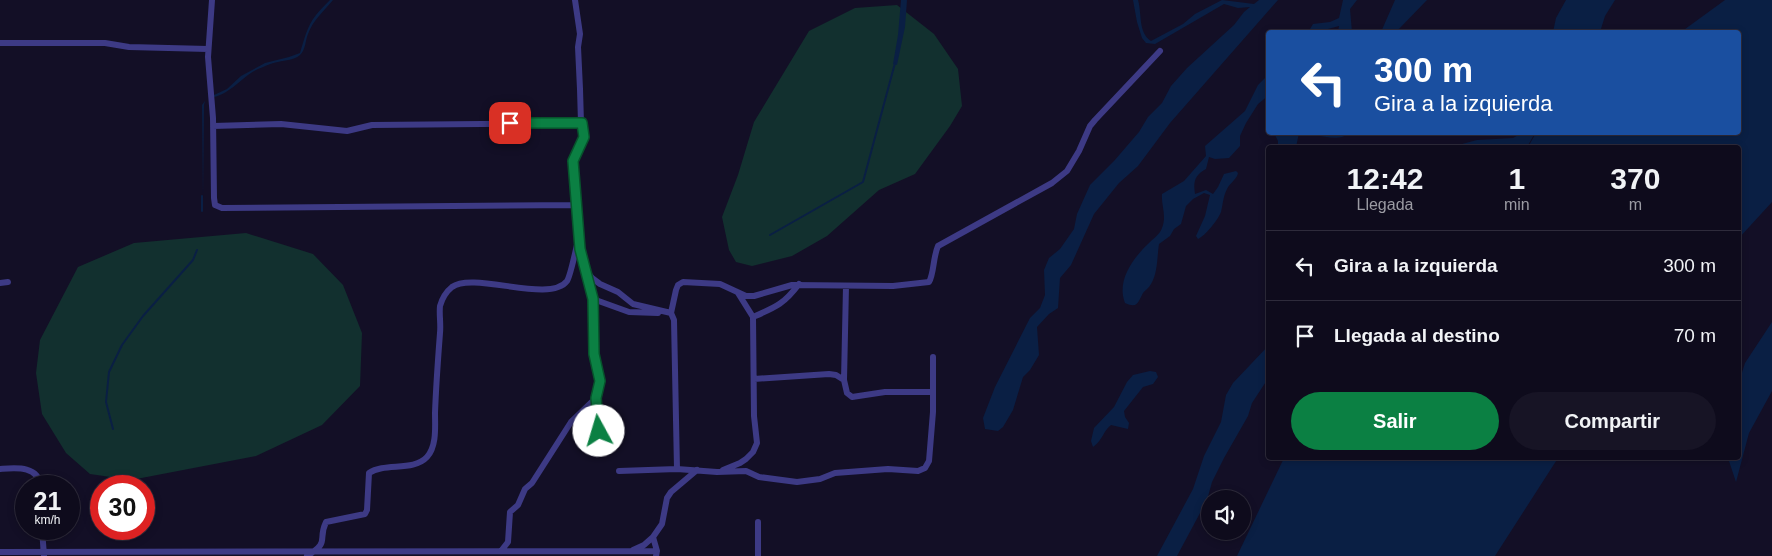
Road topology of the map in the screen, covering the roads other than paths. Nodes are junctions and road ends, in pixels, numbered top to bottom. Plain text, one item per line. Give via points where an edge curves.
1 (212, 0) edge
2 (575, 0) edge
3 (0, 43) edge
4 (208, 48) junction
5 (1160, 51) dead end
6 (582, 123) junction
7 (213, 126) junction
8 (577, 205) junction
9 (579, 237) junction
10 (588, 272) junction
11 (0, 282) edge
12 (8, 282) dead end
13 (799, 284) junction
14 (846, 286) junction
15 (736, 290) junction
16 (593, 299) junction
17 (672, 313) junction
18 (753, 317) junction
19 (933, 357) dead end
20 (754, 379) junction
21 (844, 380) junction
22 (932, 392) junction
23 (596, 398) junction
24 (599, 431) dead end
25 (0, 469) edge
26 (677, 469) junction
27 (697, 470) junction
28 (619, 471) dead end
29 (717, 472) junction
30 (35, 475) edge
31 (758, 522) dead end
32 (652, 537) junction
33 (43, 540) edge
34 (317, 551) junction
35 (502, 551) junction
36 (632, 551) junction
37 (0, 552) edge
38 (44, 554) edge
39 (656, 554) edge
40 (307, 556) edge
41 (758, 556) edge

1 - 4 street
2 - 6 street via 580,34
3 - 4 street via 105,42 129,47
4 - 7 street
5 - 14 street via 1090,126 1067,171 938,246 929,282
6 - 7 street via 372,125 336,131 280,124
6 - 8 street via 584,137 573,161
7 - 8 street via 214,198 215,205 222,208
8 - 9 street
9 - 10 street
9 - 34 street via 568,279 556,288 470,283 450,288 440,307 434,434 429,456 423,461 369,473 365,514 326,522
10 - 16 street
10 - 17 street via 600,284 633,304
11 - 12 street
13 - 14 street
13 - 15 street via 754,296 746,296
13 - 18 street via 785,301
14 - 21 street
15 - 17 street via 715,283 683,282 676,290
15 - 18 street
16 - 17 street via 629,312
16 - 23 street via 594,354 600,381
17 - 26 street
18 - 20 street
19 - 22 street
20 - 21 street via 829,374
20 - 29 street via 756,443 753,452 740,464
21 - 22 street via 847,393 852,397 885,392
22 - 29 street via 929,462 918,471 888,469 835,473 797,482 759,477 746,471
23 - 24 street
23 - 35 street via 570,422 525,489 520,502 510,512 508,542
25 - 30 street via 23,467
26 - 27 street
26 - 28 street
27 - 29 street
27 - 32 street via 670,492 662,524
31 - 41 street
32 - 36 street
32 - 39 street
33 - 38 street
34 - 35 street
34 - 38 street
34 - 40 street
35 - 36 street
36 - 39 street
37 - 38 street

